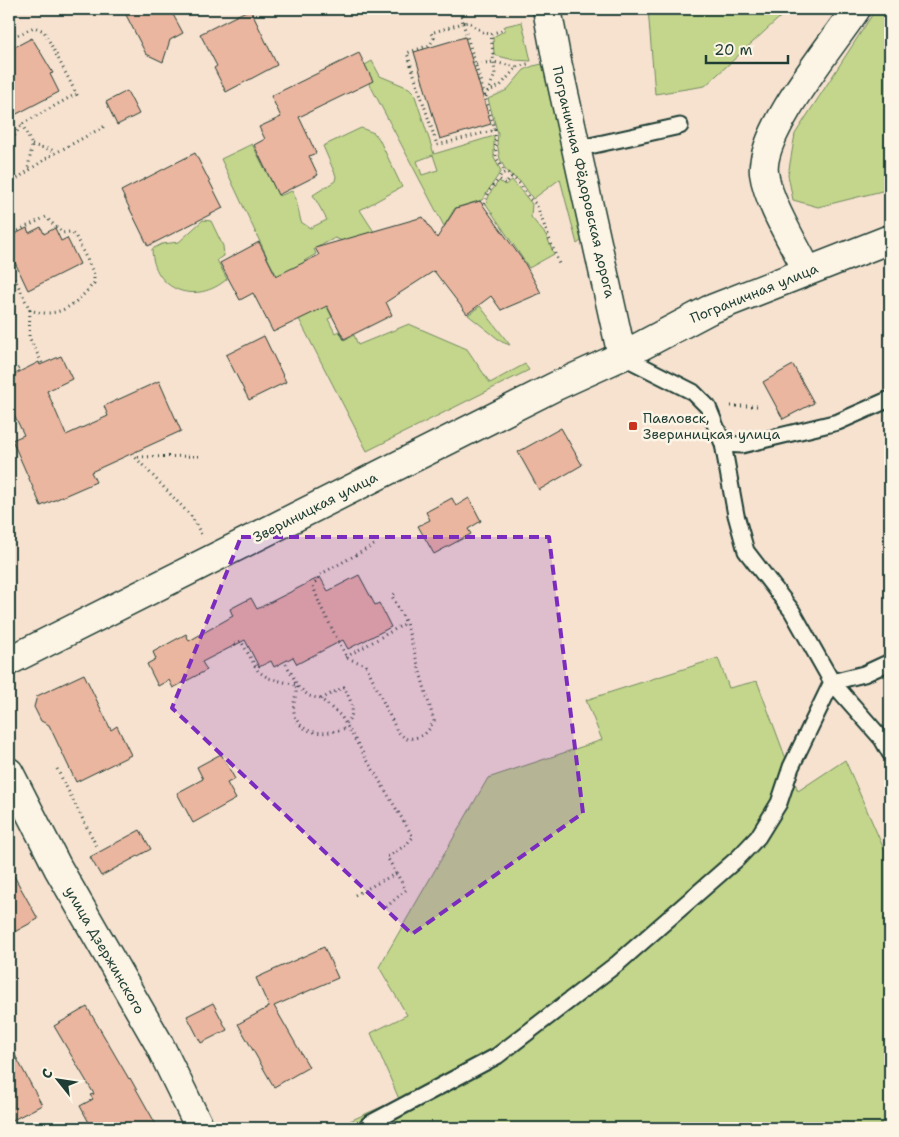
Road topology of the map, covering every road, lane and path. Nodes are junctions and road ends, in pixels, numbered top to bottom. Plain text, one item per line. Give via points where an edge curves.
1 (547, 9) edge
2 (856, 9) edge
3 (460, 11) dead end
4 (463, 23) junction
5 (504, 26) dead end
6 (491, 34) junction
7 (9, 39) edge
8 (493, 62) junction
9 (532, 62) dead end
10 (476, 64) junction
11 (517, 67) junction
12 (488, 92) junction
13 (486, 98) junction
14 (22, 124) junction
15 (105, 126) dead end
16 (680, 126) dead end
17 (495, 130) junction
18 (9, 144) edge
19 (32, 145) junction
20 (576, 149) junction
21 (57, 152) junction
22 (28, 169) junction
23 (504, 172) junction
24 (511, 177) junction
25 (499, 180) junction
26 (9, 184) edge
27 (484, 204) dead end
28 (9, 234) edge
29 (890, 239) edge
30 (559, 264) dead end
31 (9, 267) edge
32 (807, 270) junction
33 (30, 310) junction
34 (622, 356) junction
35 (42, 363) dead end
36 (19, 368) dead end
37 (9, 374) edge
38 (890, 399) edge
39 (760, 406) dead end
40 (708, 407) junction
41 (723, 444) junction
42 (199, 456) dead end
43 (201, 535) dead end
44 (374, 545) dead end
45 (397, 592) dead end
46 (406, 623) junction
47 (235, 644) dead end
48 (346, 656) junction
49 (9, 661) edge
50 (890, 662) edge
51 (286, 664) dead end
52 (832, 682) junction
53 (296, 685) junction
54 (321, 698) junction
55 (346, 722) junction
56 (348, 727) junction
57 (890, 752) edge
58 (57, 769) dead end
59 (9, 772) edge
60 (97, 847) dead end
61 (397, 873) junction
62 (355, 895) dead end
63 (385, 908) dead end
64 (369, 1124) dead end
65 (200, 1128) edge

1 - 20 street, Пограничная Фёдоровская дорога
2 - 32 street via 792,101 767,151 764,172 770,195
3 - 4 path
4 - 6 path via 469,22
4 - 10 path
4 - 17 path via 431,33 434,38 430,46 407,53 437,145
5 - 6 path
6 - 8 path
7 - 14 path via 34,27 44,31 77,96
8 - 10 path
8 - 11 path
8 - 12 path via 495,74
9 - 11 path
10 - 13 path
11 - 12 path via 500,86
12 - 13 path
13 - 17 path
14 - 18 path
14 - 19 path
15 - 21 path
16 - 20 lane
17 - 23 path via 496,157
19 - 21 path
19 - 22 path
20 - 34 street, Пограничная Фёдоровская дорога
21 - 22 path
22 - 26 path
23 - 24 path
23 - 25 path
24 - 25 path via 506,184
24 - 30 path via 536,204
25 - 27 path via 489,191
28 - 33 path via 46,217 62,233 75,235 94,274 94,283 58,313 44,315
29 - 32 street, Пограничная улица
31 - 33 path
32 - 34 street, Пограничная улица via 709,310
33 - 35 path via 29,337
34 - 40 lane via 693,392
34 - 49 street, Звериницкая улица via 556,386
36 - 37 path
38 - 41 lane via 838,422 742,445
39 - 40 path
40 - 41 lane
41 - 52 lane via 746,551 792,611
42 - 43 path via 135,457 192,516
44 - 48 path via 321,574 313,586
45 - 46 path via 392,596
46 - 48 path
46 - 48 path via 434,721 428,733 406,739 397,731 366,666
47 - 53 path via 241,641 258,671 268,678
50 - 52 lane via 864,674
51 - 53 path
52 - 57 lane
52 - 64 lane via 791,767 780,803 758,837 738,858 618,962 497,1056
53 - 54 path via 309,696
53 - 56 path via 294,712 303,727 311,732 325,733
54 - 55 path
54 - 55 path via 344,687 353,711
55 - 56 path
56 - 61 path via 413,837 406,846 388,857
58 - 60 path
59 - 65 street, улица Дзержинского via 58,868 158,1042
61 - 62 path
61 - 63 path via 406,890

